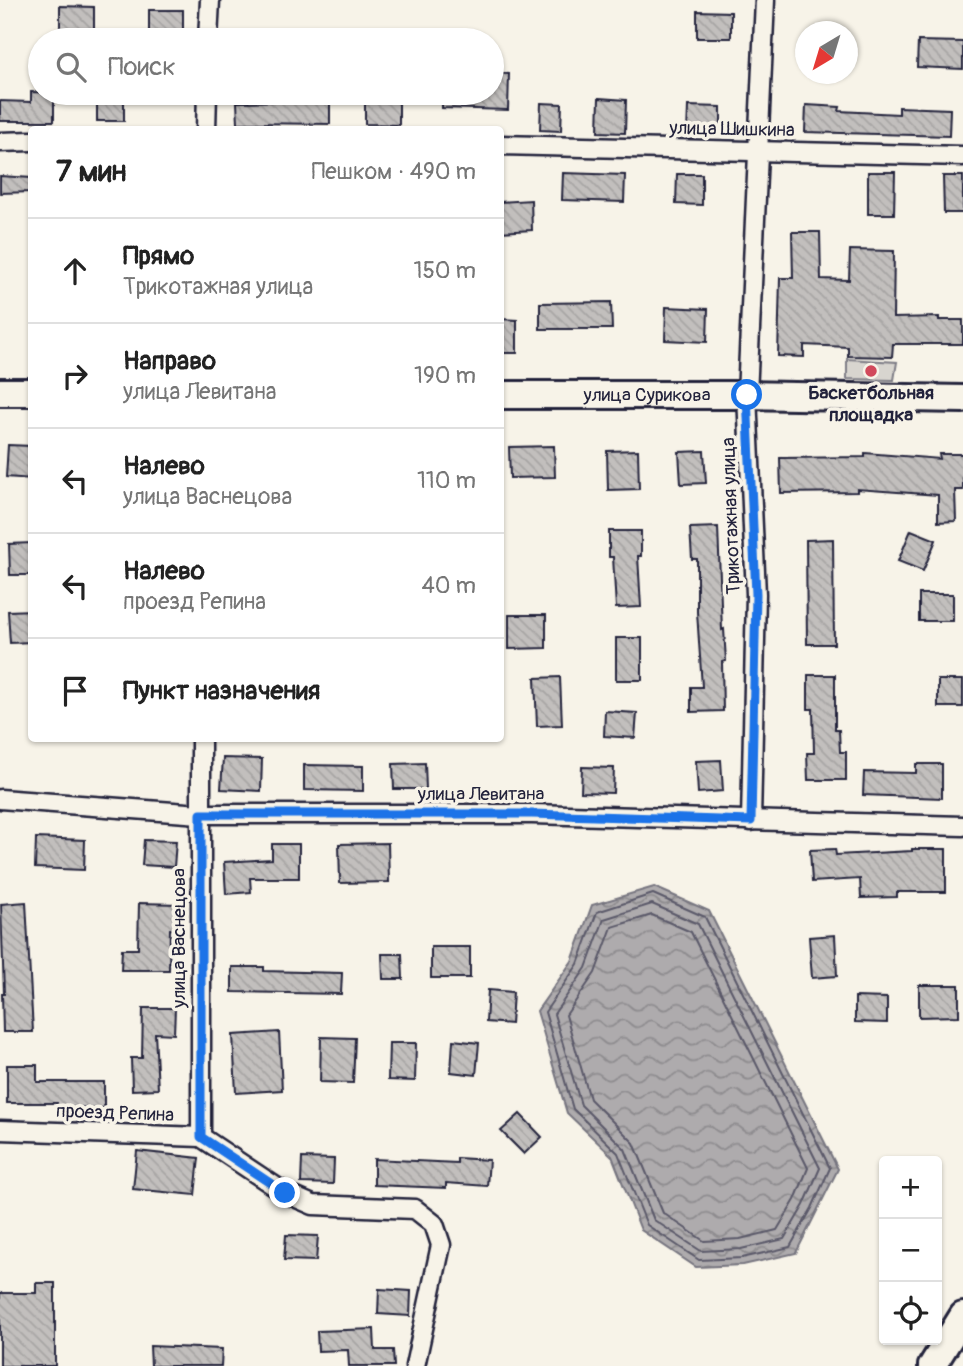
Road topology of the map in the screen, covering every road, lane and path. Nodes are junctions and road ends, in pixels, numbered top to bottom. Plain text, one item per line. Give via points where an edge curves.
1 (210, 0) edge
2 (765, 0) edge
3 (209, 28) edge
4 (207, 105) edge
5 (206, 126) edge
6 (28, 141) edge
7 (0, 142) edge
8 (504, 145) edge
9 (757, 151) junction
10 (963, 156) edge
11 (0, 392) edge
12 (28, 392) edge
13 (504, 395) edge
14 (747, 395) junction
15 (963, 400) edge
16 (201, 742) edge
17 (0, 799) edge
18 (201, 814) junction
19 (751, 821) junction
20 (963, 826) edge
21 (0, 1130) edge
22 (201, 1137) junction
23 (963, 1316) edge
24 (415, 1366) edge
25 (932, 1366) edge

1 - 3 street
2 - 9 street, Трикотажная улица
4 - 5 street
6 - 7 street
8 - 9 street, улица Шишкина
9 - 10 street, улица Шишкина
9 - 14 street, Трикотажная улица
11 - 12 street
13 - 14 street, улица Сурикова
14 - 15 street, улица Сурикова
14 - 19 street, Трикотажная улица via 756,594
16 - 18 street, улица Васнецова
17 - 18 street, улица Левитана
18 - 19 street, улица Левитана via 532,814
18 - 22 street, улица Васнецова
19 - 20 street, улица Левитана
21 - 22 street, проезд Репина
22 - 24 street via 285,1193 313,1205 415,1209 434,1224 441,1245
23 - 25 street

